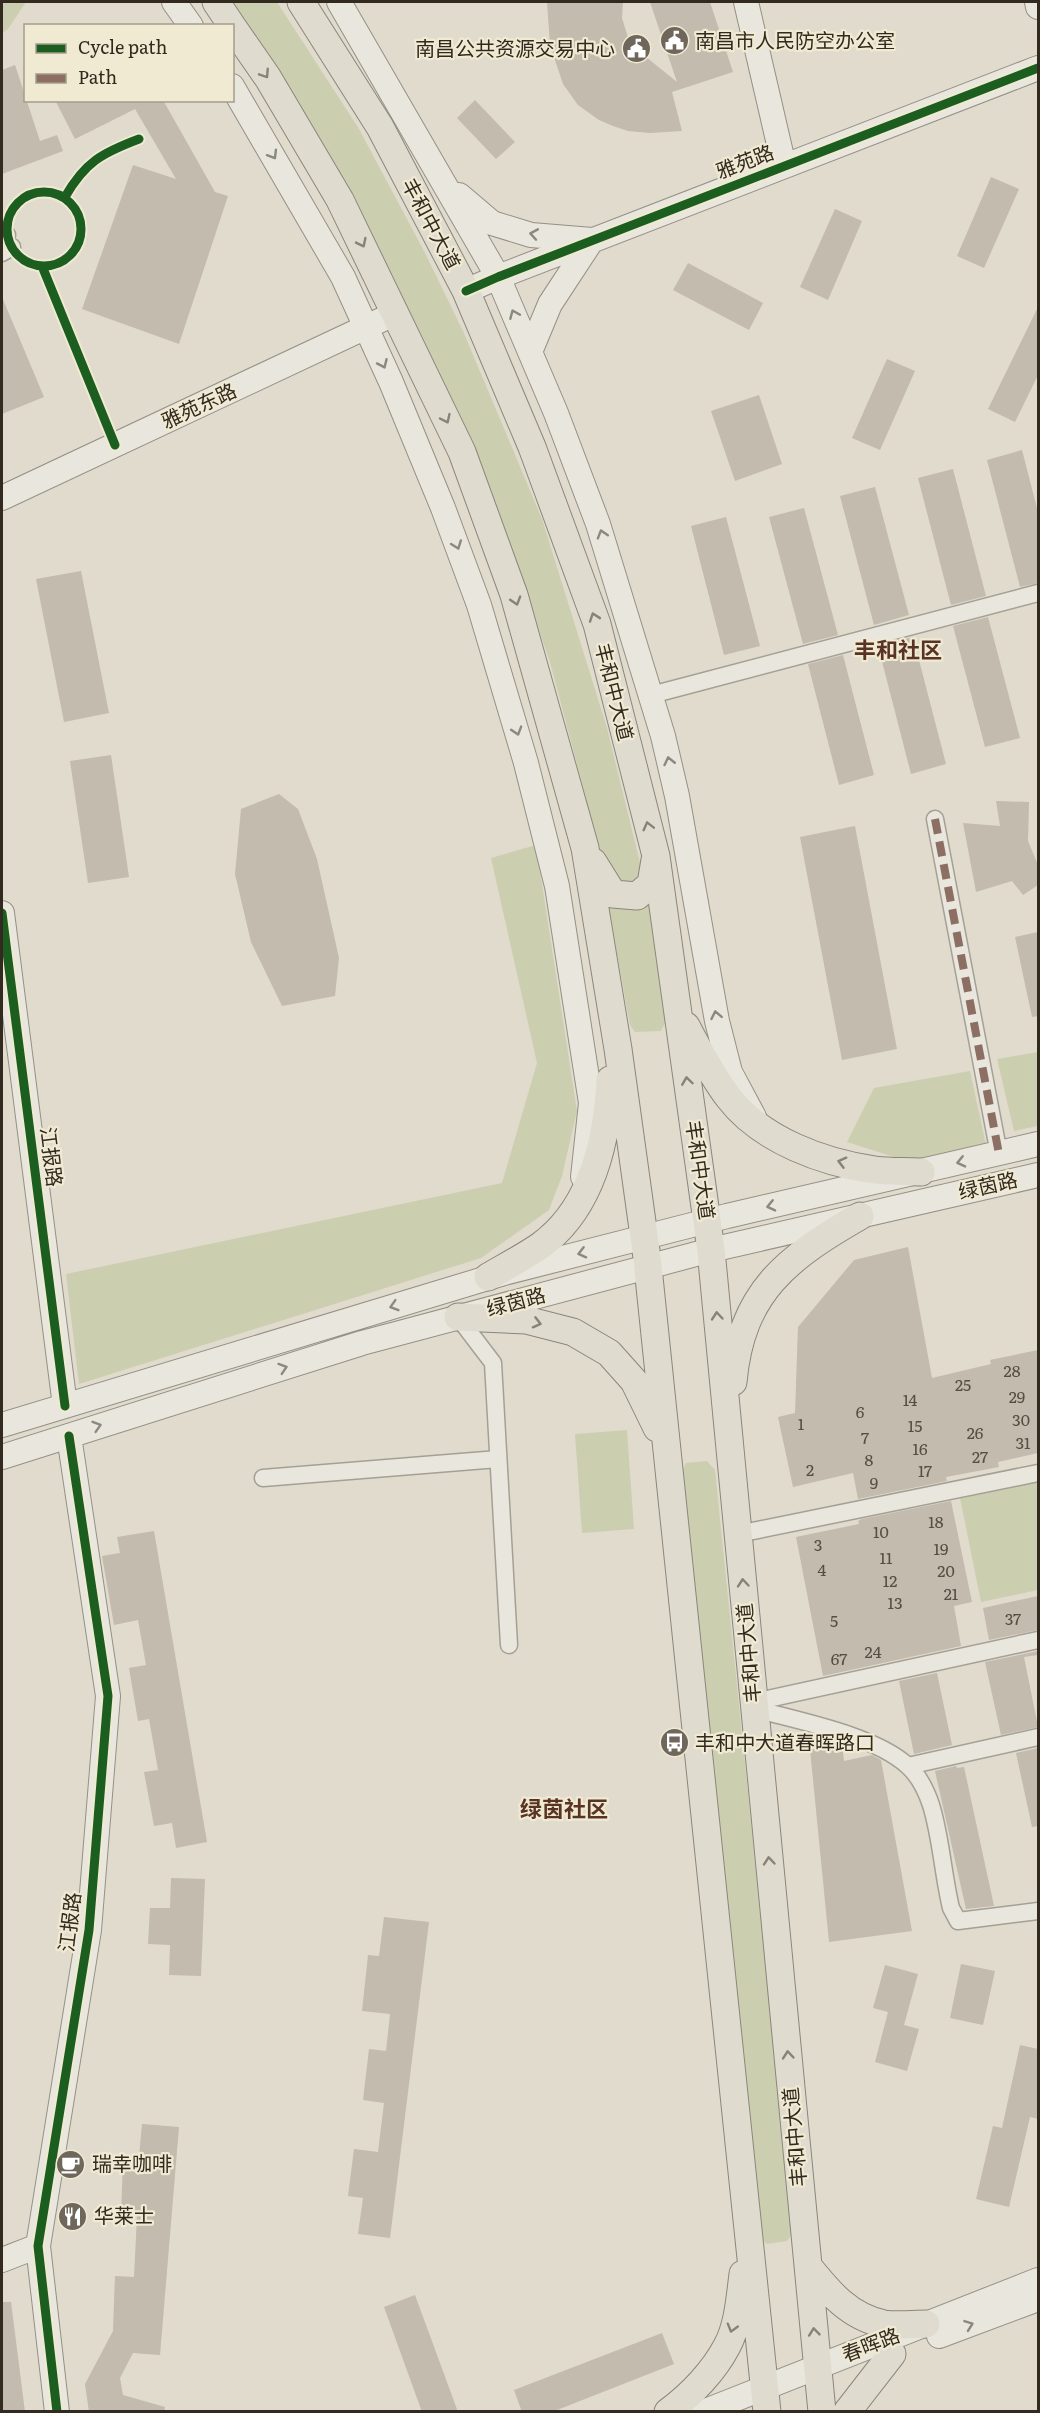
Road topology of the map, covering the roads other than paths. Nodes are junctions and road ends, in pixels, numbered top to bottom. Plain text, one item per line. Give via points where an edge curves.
1 (174, 2) edge
2 (216, 2) edge
3 (301, 2) edge
4 (339, 2) edge
5 (746, 2) edge
6 (1037, 2) edge
7 (1038, 7) edge
8 (190, 24) edge
9 (231, 24) edge
10 (234, 29) edge
11 (1038, 68) edge
12 (234, 90) edge
13 (784, 166) junction
14 (447, 185) junction
15 (592, 240) junction
16 (498, 277) junction
17 (466, 291) junction
18 (396, 313) junction
19 (366, 327) junction
20 (530, 352) junction
21 (2, 498) edge
22 (1038, 593) edge
23 (651, 695) junction
24 (935, 819) dead end
25 (585, 848) junction
26 (656, 856) junction
27 (2, 913) edge
28 (678, 1012) junction
29 (614, 1022) junction
30 (759, 1127) junction
31 (1038, 1144) edge
32 (999, 1154) junction
33 (921, 1172) junction
34 (1038, 1175) edge
35 (581, 1198) junction
36 (860, 1216) junction
37 (707, 1221) junction
38 (644, 1237) junction
39 (711, 1250) junction
40 (648, 1267) junction
41 (488, 1277) junction
42 (458, 1317) junction
43 (65, 1406) junction
44 (2, 1425) edge
45 (69, 1436) junction
46 (729, 1437) junction
47 (666, 1445) junction
48 (2, 1457) edge
49 (498, 1458) junction
50 (1038, 1473) edge
51 (263, 1478) dead end
52 (738, 1534) junction
53 (1038, 1640) edge
54 (509, 1646) dead end
55 (754, 1706) junction
56 (1038, 1737) edge
57 (908, 1766) junction
58 (1038, 1911) edge
59 (748, 2229) junction
60 (38, 2246) junction
61 (2, 2260) edge
62 (808, 2266) junction
63 (1038, 2280) edge
64 (1038, 2299) edge
65 (926, 2324) junction
66 (892, 2354) junction
67 (818, 2374) junction
68 (766, 2400) edge
69 (57, 2412) edge
70 (668, 2412) edge
71 (703, 2412) edge
72 (738, 2412) edge
73 (822, 2412) edge
74 (847, 2412) edge

1 - 8 main road
2 - 9 main road
3 - 17 main road, 丰和中大道 via 380,127
4 - 14 main road
5 - 13 main road
6 - 7 main road
10 -> 18 main road via 268,78 340,200
11 - 13 main road, 雅苑路
12 -> 19 main road via 338,268
13 - 15 main road, 雅苑路
15 -> 14 main road via 531,235 492,223
14 - 16 main road
15 - 16 main road, 雅苑路
15 - 20 main road via 550,304
16 - 17 main road, 雅苑路
20 -> 16 main road
26 -> 17 main road, 丰和中大道 via 597,624 532,447
18 - 19 main road, 雅苑东路
18 -> 25 main road via 462,453 514,595
19 - 21 main road, 雅苑东路
19 -> 35 main road via 444,508 479,604 557,886 591,1103
23 -> 20 main road via 598,524
22 - 23 street
30 -> 23 main road via 730,1072 717,1021 677,796
24 - 32 street
25 - 26 main road via 613,894 637,896 651,884
25 - 29 main road
26 - 28 main road, 丰和中大道
27 - 43 main road, 江报路
28 - 30 main road via 729,1099
37 -> 28 main road, 丰和中大道
29 - 35 main road via 608,1120 593,1176
29 - 38 main road
33 -> 30 main road via 875,1170 840,1162 801,1149
31 - 32 main road, 绿茵路
32 -> 33 main road, 绿茵路
33 -> 37 main road, 绿茵路
34 - 36 main road, 绿茵路
35 - 41 main road via 568,1219 542,1244
36 - 39 main road, 绿茵路
36 - 46 main road via 788,1262 748,1316 735,1359
37 - 38 main road, 绿茵路
37 - 39 main road, 丰和中大道
38 - 40 main road
38 -> 41 main road, 绿茵路
39 - 40 main road, 绿茵路
46 -> 39 main road, 丰和中大道
40 - 42 main road, 绿茵路
40 - 47 main road
41 -> 43 main road, 绿茵路
45 -> 42 main road, 绿茵路 via 362,1342
42 -> 47 main road via 526,1320 573,1332 609,1353 634,1381
42 - 49 street via 493,1363
43 - 44 main road, 绿茵路
45 - 48 main road, 绿茵路
45 - 60 main road, 江报路 via 108,1696 88,1930
46 - 52 main road, 丰和中大道
47 - 59 main road
49 - 51 street
49 - 54 street
50 - 52 street
55 -> 52 main road, 丰和中大道
53 - 55 street
55 - 57 street via 889,1751
62 -> 55 main road, 丰和中大道
56 - 57 street
57 - 58 street via 921,1780 931,1806 951,1908 958,1920
59 - 68 main road
59 -> 70 main road via 739,2303 727,2346 706,2376
60 - 61 main road
60 - 69 main road, 江报路
62 - 65 main road via 838,2302 859,2316 885,2324
67 -> 62 main road, 丰和中大道
63 - 65 main road, 春晖路
66 -> 64 main road, 春晖路
65 - 67 main road, 春晖路
66 - 67 main road, 春晖路
66 - 74 main road
67 - 68 main road, 春晖路
67 - 73 main road, 丰和中大道
68 - 71 main road, 春晖路
68 - 72 main road, 春晖路

